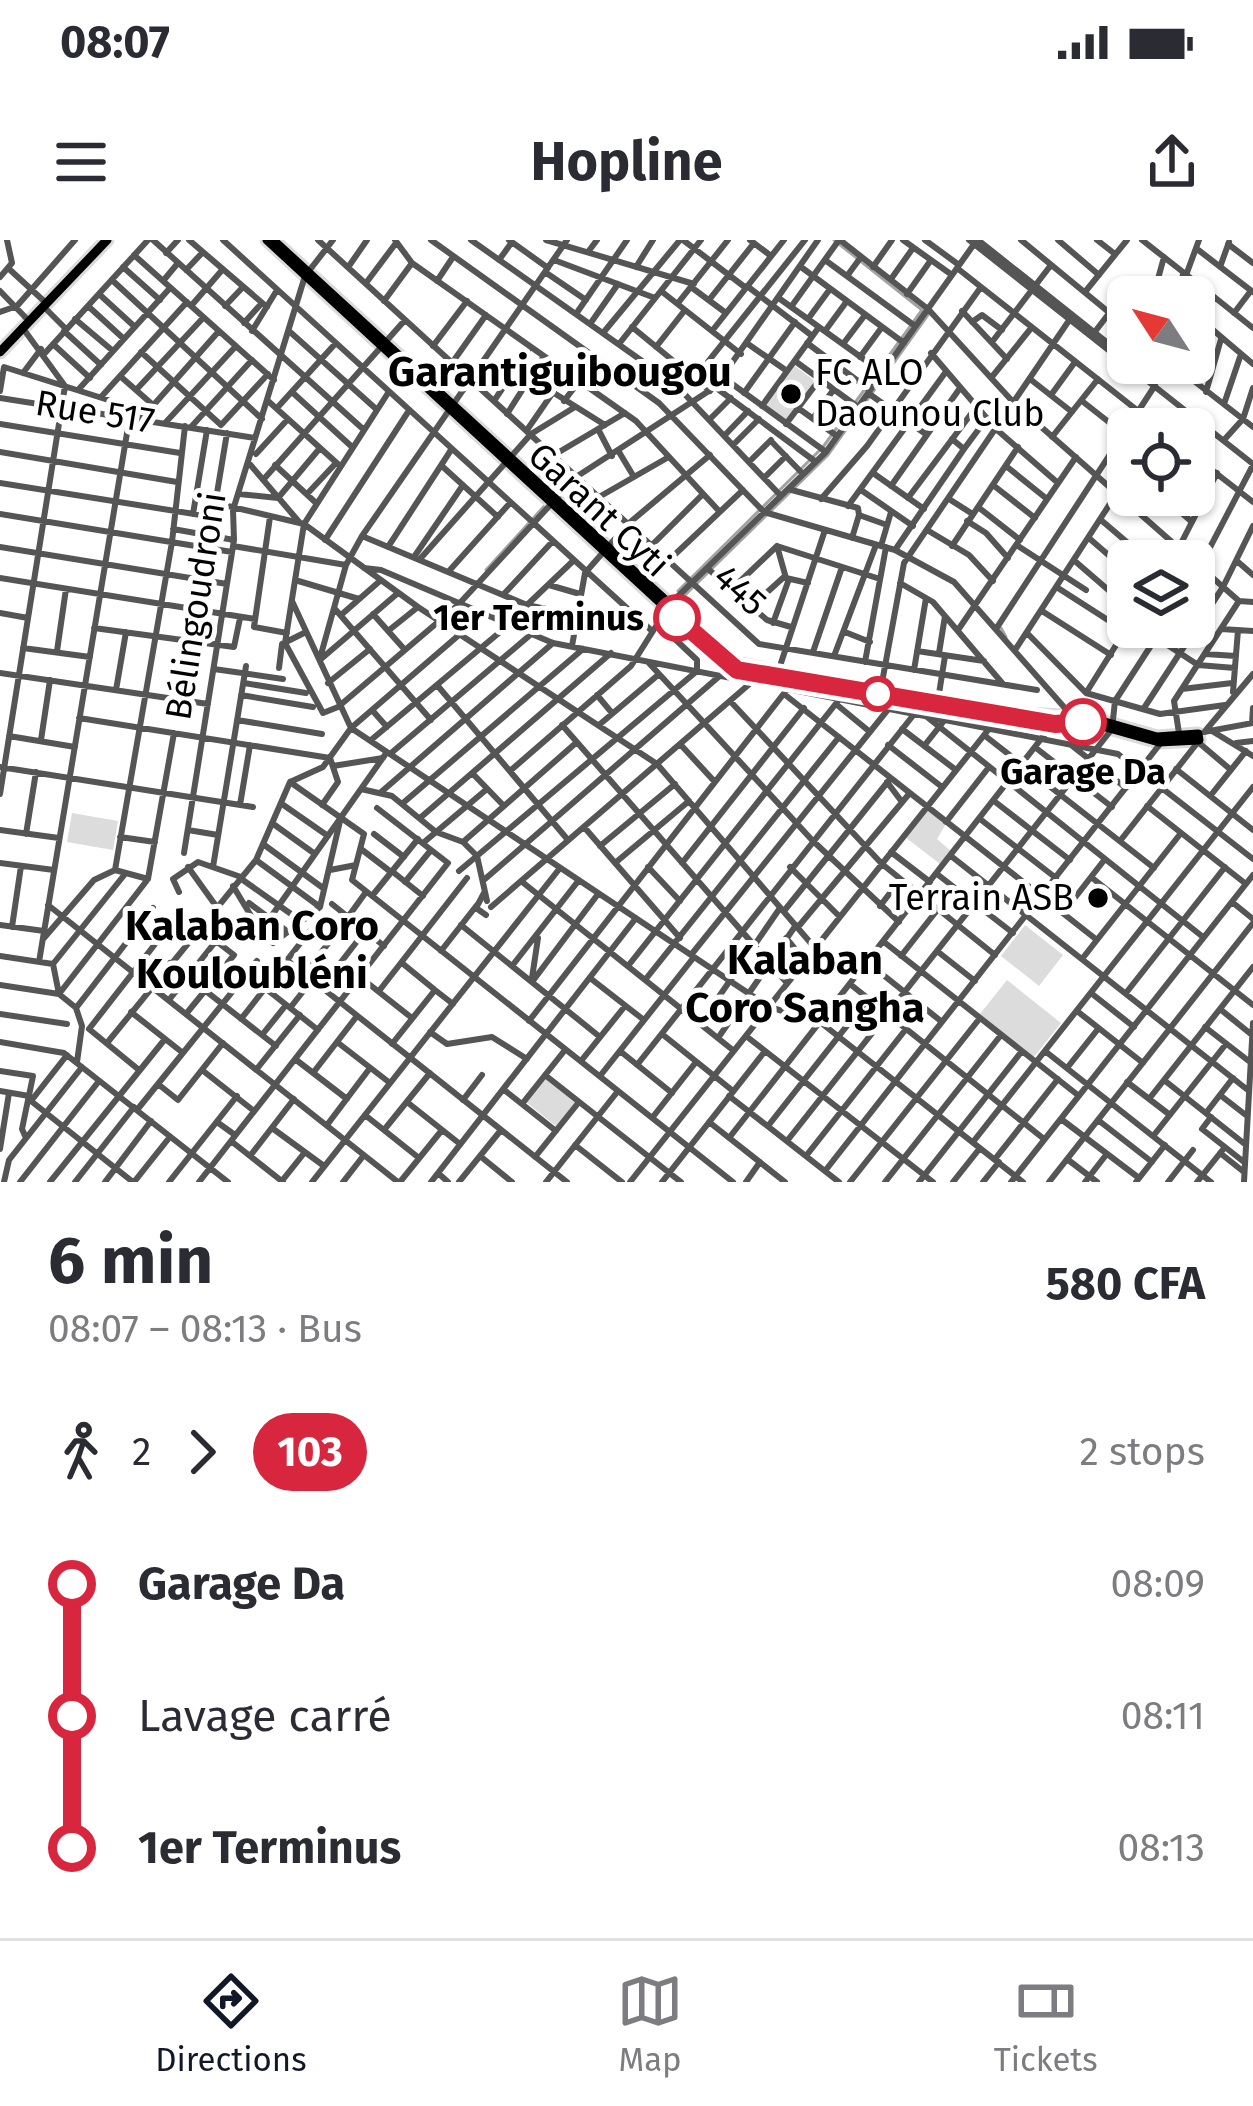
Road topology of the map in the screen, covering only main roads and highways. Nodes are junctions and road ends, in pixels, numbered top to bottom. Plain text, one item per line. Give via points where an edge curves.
1 (104, 240) edge
2 (270, 240) edge
3 (70, 279) junction
4 (1, 358) edge
5 (732, 670) junction
6 (796, 677) junction
7 (1074, 720) junction
8 (1112, 727) junction
9 (1201, 737) road end
10 (1182, 738) junction

1 - 3 main road
1 - 3 main road
2 - 5 main road, Garant Cyti
3 - 4 main road
5 - 6 main road
5 - 6 main road
6 - 7 main road
6 - 7 main road via 1000,715
7 - 8 main road
8 - 10 main road
8 - 10 main road via 1162,742
9 - 10 main road

